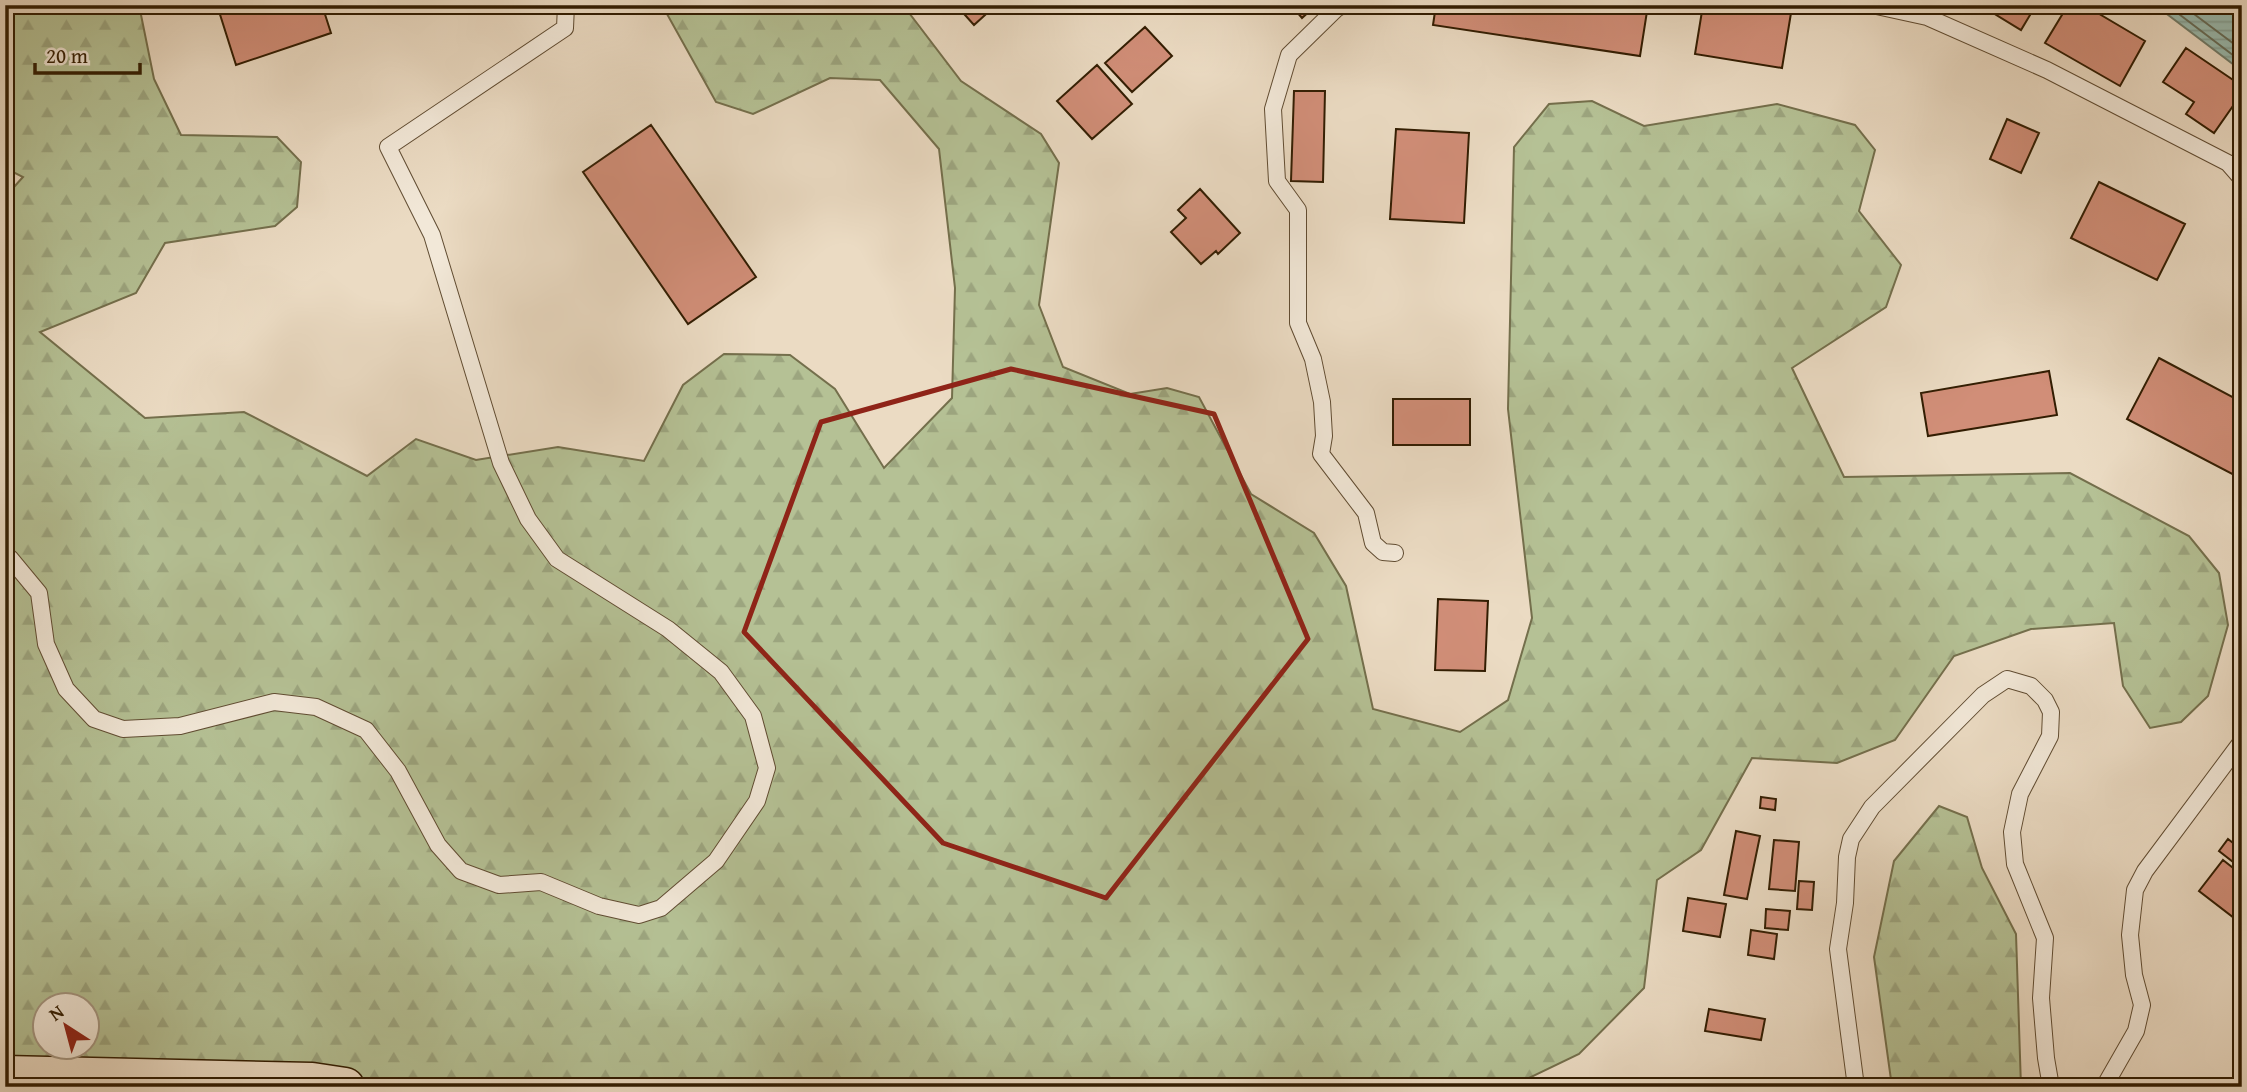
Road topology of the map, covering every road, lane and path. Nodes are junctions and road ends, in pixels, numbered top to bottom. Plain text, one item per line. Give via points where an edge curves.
1 (566, 5) edge
2 (1343, 5) edge
3 (1872, 5) edge
4 (2242, 179) edge
5 (1395, 553) dead end
6 (5, 557) edge
7 (2242, 741) edge
8 (5, 1075) edge
9 (345, 1087) edge
10 (1856, 1087) edge
11 (2051, 1087) edge
12 (2104, 1087) edge

1 - 6 lane via 565,28 388,147 432,234 501,463 528,519 557,559 668,629 721,672 753,716 767,768 757,802 716,861 661,908 639,915 599,906 541,882 499,885 461,871 438,845 398,771 366,730 316,707 274,702 180,726 123,729 94,719 66,689 46,644 39,593
2 - 5 lane via 1289,55 1273,110 1277,181 1298,210 1298,323 1313,359 1322,402 1321,454 1366,513 1373,542 1383,552
3 - 4 lane via 1927,17 2047,70 2228,163
7 - 12 lane via 2135,890 2130,935 2142,1005 2136,1031
8 - 9 highway via 312,1082
10 - 11 lane via 1838,949 1851,839 1872,807 1983,695 2007,679 2031,686 2051,712 2050,736 2020,794 2012,832 2015,864 2045,938 2041,998

